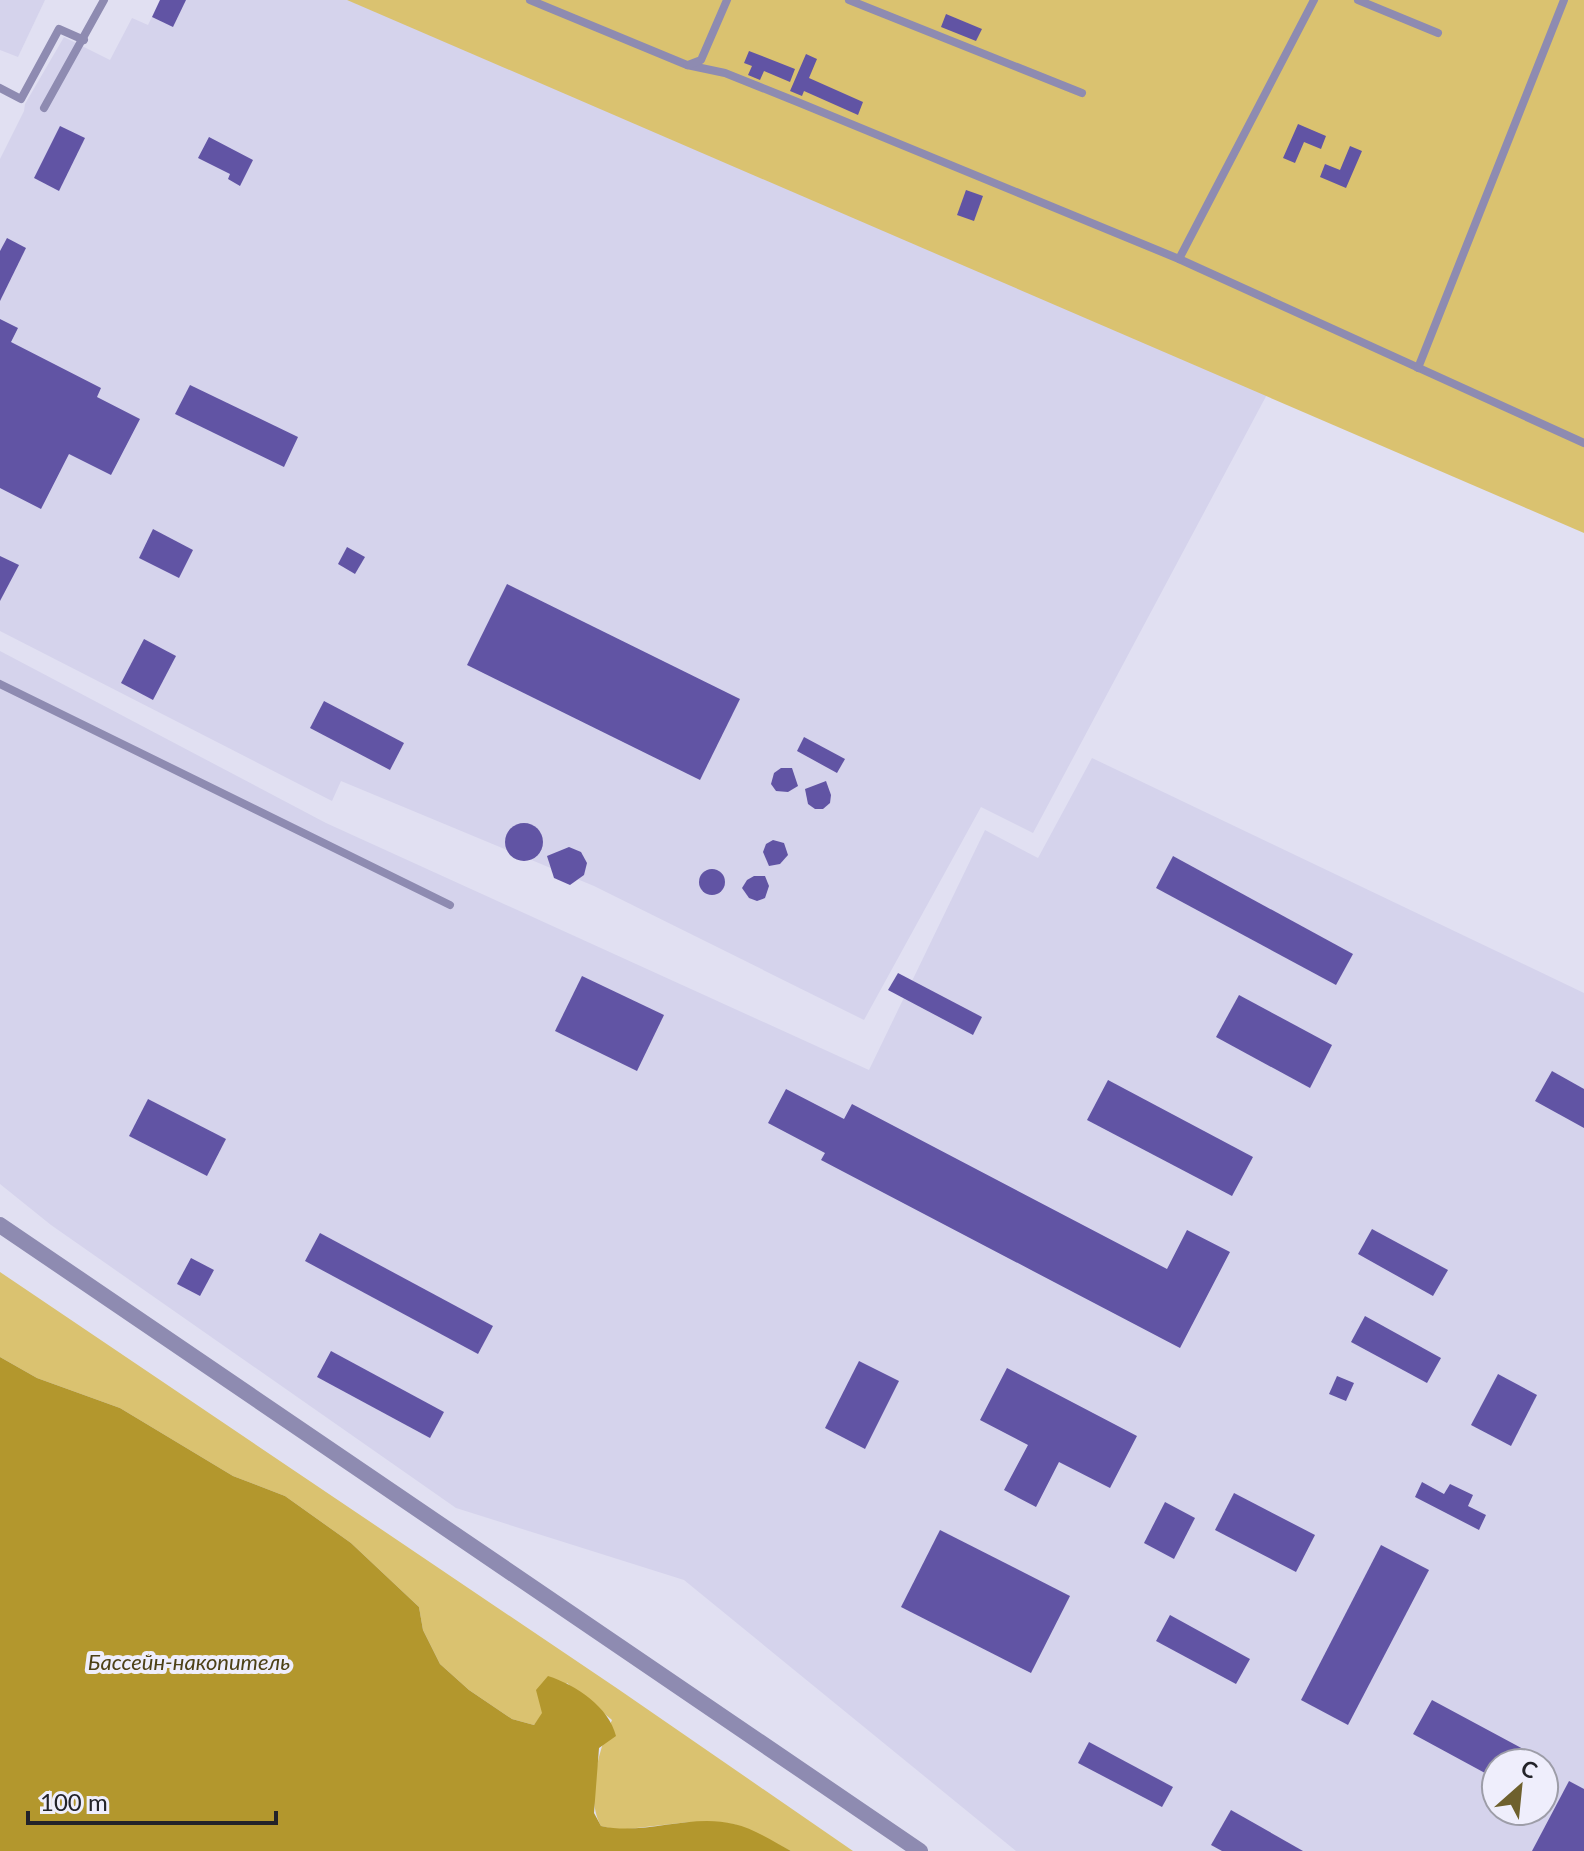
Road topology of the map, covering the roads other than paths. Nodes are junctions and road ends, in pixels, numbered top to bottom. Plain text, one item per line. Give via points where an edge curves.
1 (104, 0) edge
2 (530, 0) edge
3 (727, 0) edge
4 (849, 0) edge
5 (1314, 0) edge
6 (1358, 0) edge
7 (1564, 0) edge
8 (1438, 33) dead end
9 (84, 40) junction
10 (687, 65) junction
11 (0, 88) edge
12 (1082, 93) dead end
13 (44, 108) dead end
14 (1179, 259) junction
15 (1418, 368) junction
16 (1584, 443) edge
17 (0, 684) edge
18 (450, 905) dead end
19 (0, 1225) edge
20 (920, 1851) edge

1 - 9 lane
2 - 10 lane
3 - 10 lane via 701,60
4 - 12 lane
5 - 14 lane
6 - 8 lane
7 - 15 lane
9 - 11 lane via 59,29 21,99
9 - 13 lane
10 - 14 lane via 725,73
14 - 15 lane
15 - 16 lane
17 - 18 lane
19 - 20 street

